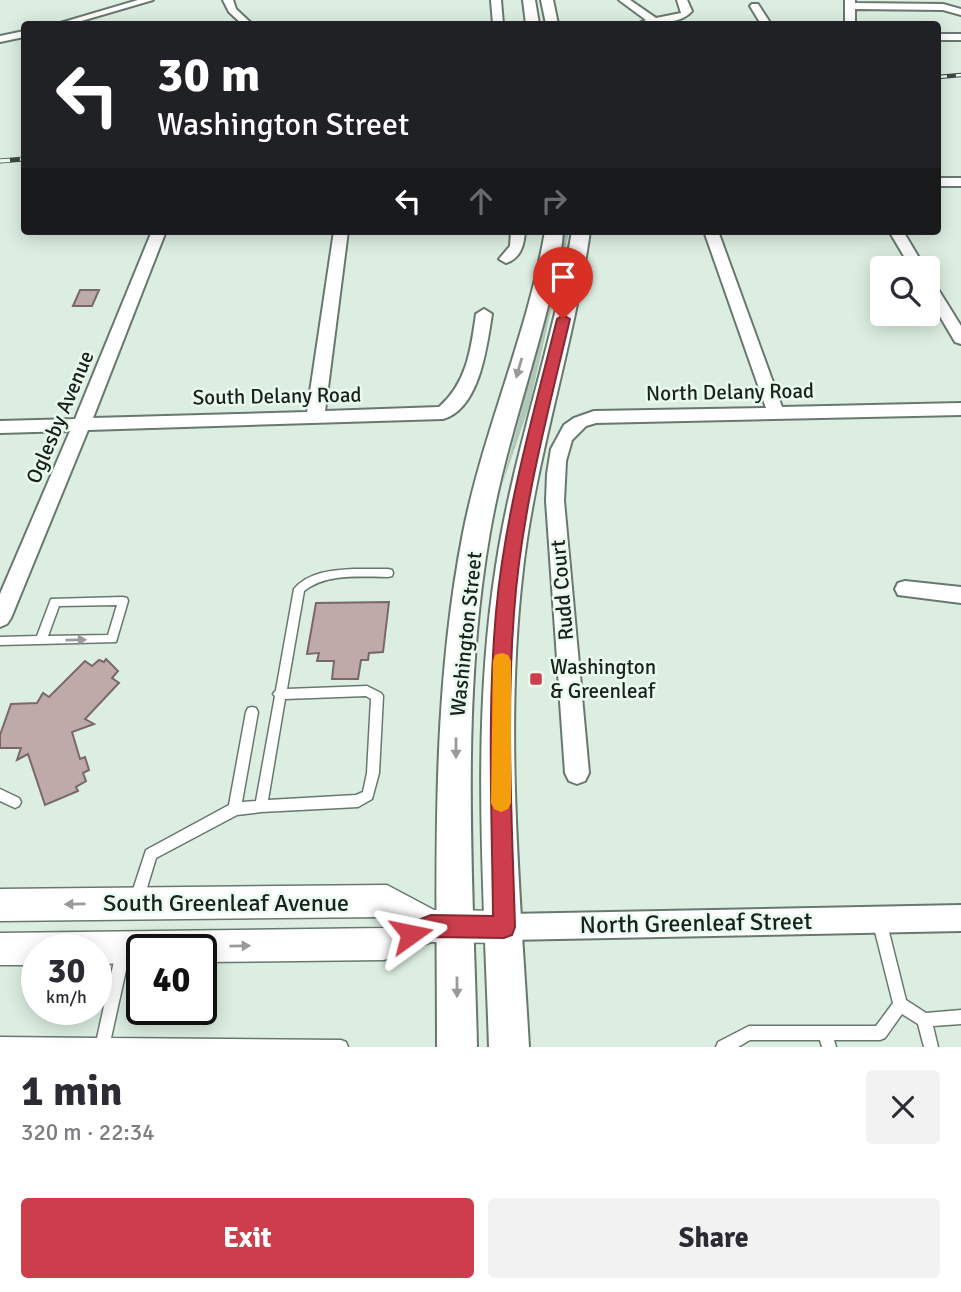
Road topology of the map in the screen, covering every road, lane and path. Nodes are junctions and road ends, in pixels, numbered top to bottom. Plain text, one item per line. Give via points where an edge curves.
1 (148, 0) edge
2 (228, 0) edge
3 (496, 0) edge
4 (529, 0) edge
5 (547, 0) edge
6 (624, 0) edge
7 (682, 0) edge
8 (851, 3) edge
9 (755, 6) dead end
10 (958, 8) edge
11 (73, 21) edge
12 (244, 21) edge
13 (498, 21) edge
14 (532, 21) edge
15 (551, 21) edge
16 (649, 21) edge
17 (659, 21) edge
18 (763, 21) edge
19 (850, 21) edge
20 (21, 35) edge
21 (941, 37) edge
22 (961, 37) edge
23 (0, 39) edge
24 (961, 181) edge
25 (941, 182) edge
26 (157, 235) edge
27 (340, 235) edge
28 (518, 235) edge
29 (553, 235) edge
30 (579, 235) edge
31 (712, 235) edge
32 (898, 235) edge
33 (911, 256) edge
34 (506, 259) dead end
35 (940, 304) edge
36 (484, 314) dead end
37 (961, 339) edge
38 (961, 409) edge
39 (776, 414) junction
40 (315, 418) junction
41 (82, 424) junction
42 (0, 426) edge
43 (556, 491) joint
44 (388, 573) dead end
45 (905, 589) dead end
46 (961, 595) edge
47 (0, 618) edge
48 (41, 640) junction
49 (0, 641) edge
50 (279, 694) junction
51 (252, 712) dead end
52 (577, 773) dead end
53 (0, 794) edge
54 (15, 802) dead end
55 (261, 806) junction
56 (235, 808) junction
57 (136, 903) junction
58 (0, 905) edge
59 (961, 918) edge
60 (878, 919) junction
61 (444, 926) junction
62 (504, 927) junction
63 (124, 948) junction
64 (0, 949) edge
65 (900, 1004) junction
66 (961, 1017) edge
67 (924, 1020) junction
68 (827, 1040) edge
69 (0, 1044) edge
70 (102, 1047) edge
71 (341, 1047) edge
72 (457, 1047) edge
73 (509, 1047) edge
74 (723, 1047) edge
75 (931, 1047) edge

1 - 11 street
2 - 12 street
3 - 13 street
4 - 14 main road
5 - 15 main road
6 - 16 street
7 - 17 street via 684,15
8 - 10 street
8 - 19 street
9 - 18 street
20 - 23 street
21 - 22 street
24 - 25 street
26 - 41 street, Oglesby Avenue
27 - 40 street
28 - 34 street via 517,247
29 -> 61 main road, Washington Street via 487,484 469,584
30 - 62 main road, Washington Street via 509,571 500,695
31 - 39 street
32 - 33 street
35 - 37 street
36 - 40 street, South Delany Road via 478,360 469,386 443,414
38 - 39 street, North Delany Road
39 - 43 street, North Delany Road via 582,420 562,438
40 - 41 street, South Delany Road
41 - 42 street, South Delany Road
41 - 47 street, Oglesby Avenue
43 - 52 street, Rudd Court
44 - 50 lane via 328,577 307,581 299,589
45 - 46 street
48 -> 48 lane via 111,639 123,601 55,602
48 - 49 lane
50 - 55 lane
50 - 55 lane via 367,691 377,696 373,773 368,795 358,801
51 - 56 lane
53 - 54 lane
55 - 56 lane
56 - 57 lane via 151,854
57 -> 58 street, South Greenleaf Avenue
57 - 61 street, South Greenleaf Avenue via 387,901
59 - 60 street, North Greenleaf Street
60 - 62 street, North Greenleaf Street
60 - 65 lane
61 - 62 street, North Greenleaf Street
63 -> 61 street, South Greenleaf Avenue via 384,944
61 -> 72 main road, Washington Street
62 - 73 main road, Washington Street
63 - 64 street, South Greenleaf Avenue
63 - 70 lane
65 - 67 lane
65 - 68 lane via 880,1033
66 - 67 lane
67 - 75 lane
68 - 74 lane via 749,1033
69 - 70 lane
70 - 71 lane

